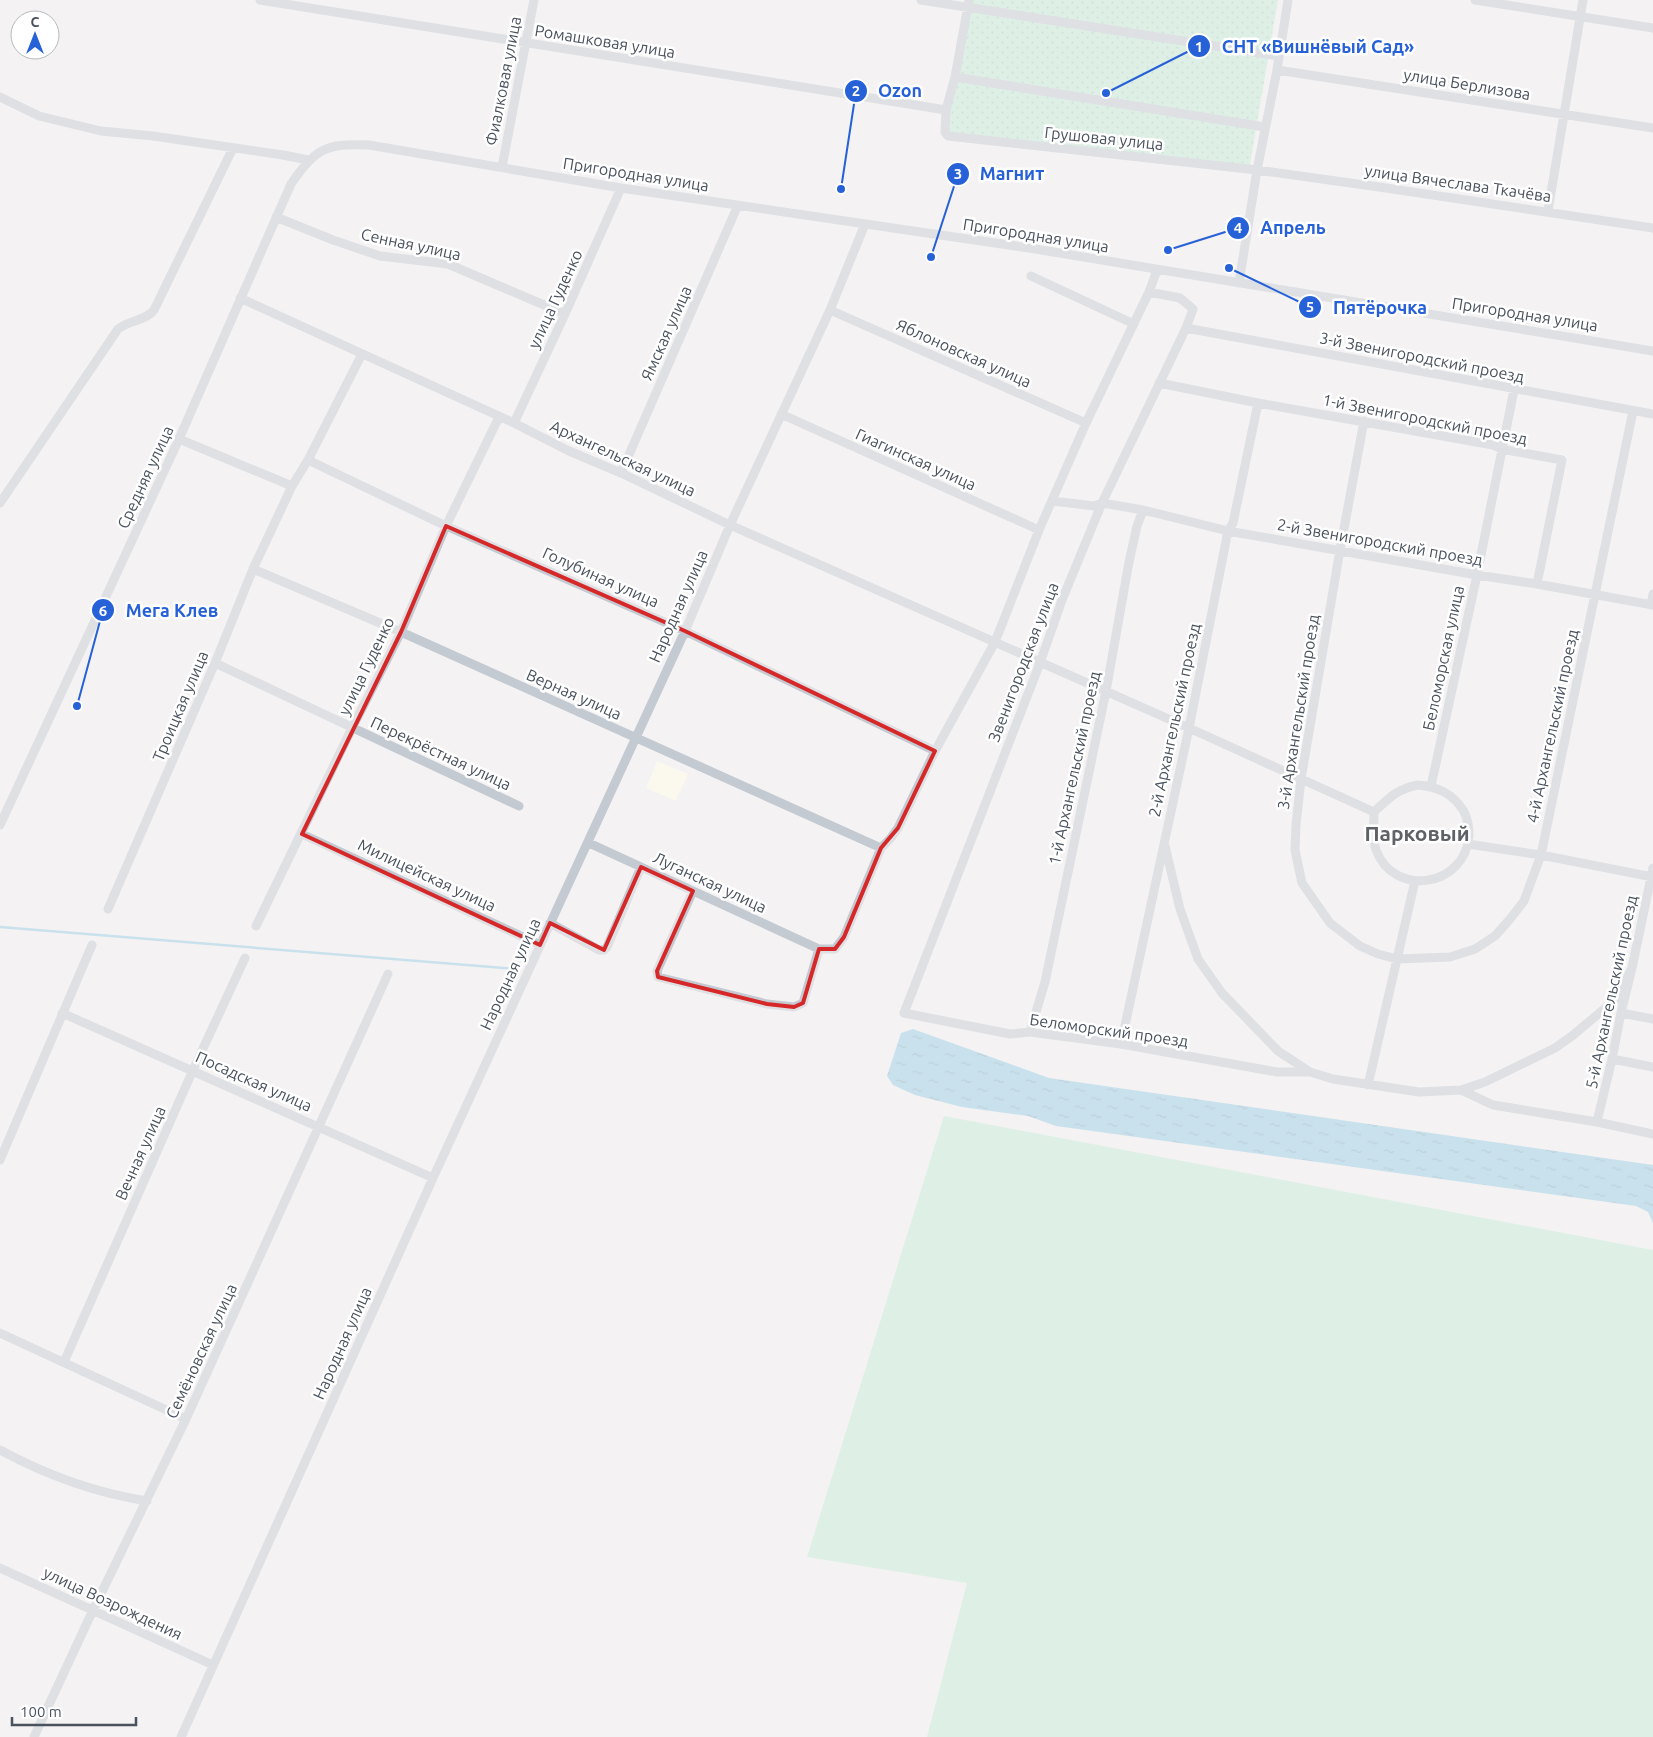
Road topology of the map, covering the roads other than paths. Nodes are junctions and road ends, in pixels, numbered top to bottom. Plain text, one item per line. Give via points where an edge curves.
1 (260, 0) edge
2 (534, 0) edge
3 (921, 0) edge
4 (1288, 0) edge
5 (1475, 0) edge
6 (1582, 0) edge
7 (968, 4) edge
8 (1580, 17) junction
9 (1653, 28) edge
10 (526, 43) junction
11 (1279, 56) junction
12 (1277, 70) junction
13 (955, 77) junction
14 (0, 97) edge
15 (946, 110) junction
16 (1564, 113) junction
17 (1265, 127) junction
18 (1653, 128) edge
19 (233, 148) junction
20 (325, 149) joint
21 (308, 160) junction
22 (502, 167) junction
23 (1257, 170) junction
24 (621, 188) junction
25 (738, 205) junction
26 (1548, 212) junction
27 (276, 217) junction
28 (866, 224) junction
29 (1653, 228) edge
30 (1157, 270) junction
31 (1031, 276) dead end
32 (1239, 283) junction
33 (1149, 292) junction
34 (240, 298) junction
35 (830, 310) junction
36 (566, 314) junction
37 (1134, 324) junction
38 (1186, 328) junction
39 (1653, 351) edge
40 (362, 354) junction
41 (1159, 383) junction
42 (1514, 390) junction
43 (1258, 403) junction
44 (1634, 411) junction
45 (781, 414) junction
46 (1653, 414) edge
47 (499, 417) junction
48 (1364, 421) junction
49 (514, 423) junction
50 (1086, 423) junction
51 (179, 439) junction
52 (1501, 449) junction
53 (308, 460) junction
54 (621, 473) junction
55 (292, 486) junction
56 (1053, 501) junction
57 (0, 503) edge
58 (1102, 503) junction
59 (1144, 510) junction
60 (730, 525) junction
61 (446, 526) junction
62 (1039, 530) junction
63 (1228, 531) junction
64 (1340, 550) junction
65 (253, 569) junction
66 (1477, 575) junction
67 (1537, 584) junction
68 (1595, 594) junction
69 (1653, 594) edge
70 (1652, 605) edge
71 (686, 631) junction
72 (400, 632) junction
73 (995, 642) junction
74 (215, 663) junction
75 (1040, 663) junction
76 (1106, 691) junction
77 (352, 728) junction
78 (1189, 728) junction
79 (635, 738) junction
80 (935, 751) junction
81 (1302, 779) junction
82 (1431, 786) junction
83 (519, 806) dead end
84 (1374, 812) junction
85 (0, 825) edge
86 (302, 834) junction
87 (589, 843) junction
88 (1164, 843) junction
89 (1468, 844) junction
90 (881, 848) junction
91 (1540, 855) junction
92 (642, 867) junction
93 (1652, 874) edge
94 (1414, 881) junction
95 (693, 891) junction
96 (108, 909) dead end
97 (550, 923) junction
98 (256, 926) dead end
99 (92, 945) dead end
100 (540, 945) junction
101 (819, 949) junction
102 (245, 958) dead end
103 (1397, 959) junction
104 (1632, 968) junction
105 (388, 974) dead end
106 (904, 1012) joint
107 (62, 1013) junction
108 (1620, 1013) junction
109 (1653, 1019) edge
110 (1030, 1032) junction
111 (1121, 1044) junction
112 (1612, 1059) junction
113 (1653, 1067) edge
114 (193, 1070) junction
115 (1310, 1072) junction
116 (1368, 1085) junction
117 (1461, 1090) junction
118 (1597, 1122) junction
119 (320, 1127) junction
120 (1653, 1134) edge
121 (0, 1160) edge
122 (433, 1178) junction
123 (0, 1332) edge
124 (64, 1362) junction
125 (186, 1419) junction
126 (0, 1450) edge
127 (147, 1502) junction
128 (0, 1568) edge
129 (94, 1610) junction
130 (213, 1665) junction
131 (34, 1737) edge
132 (181, 1737) edge

1 - 10 street, Ромашковая улица
2 - 10 street, Фиалковая улица
3 - 7 street
4 - 11 street
5 - 8 street
6 - 8 street
7 - 11 street
7 - 13 street
8 - 9 street
8 - 16 street
10 - 15 street, Ромашковая улица
10 - 22 street, Фиалковая улица
11 - 12 street
12 - 16 street, улица Берлизова
12 - 17 street
13 - 15 street
13 - 17 street
14 - 19 street via 39,116 101,131
15 - 23 street, Грушовая улица via 945,132 948,136
16 - 18 street, улица Берлизова
16 - 26 street
17 - 23 street
19 - 21 street
19 - 57 street via 154,310 118,329
20 - 21 street, Средняя улица
20 - 22 street, Пригородная улица via 343,144 369,145
21 - 27 street, Средняя улица via 291,184
22 - 24 street, Пригородная улица
23 - 26 street, улица Вячеслава Ткачёва
23 - 32 street
24 - 25 street, Пригородная улица
24 - 36 street, улица Гуденко
25 - 28 street, Пригородная улица
25 - 54 street, Ямская улица
26 - 29 street, улица Вячеслава Ткачёва
27 - 34 street, Средняя улица
27 - 36 street, Сенная улица via 380,256 448,264
28 - 30 street, Пригородная улица
28 - 35 street, Народная улица
30 - 32 street, Пригородная улица
30 - 33 street, Звенигородская улица
31 - 37 street
32 - 39 street, Пригородная улица
33 - 37 street, Звенигородская улица
33 - 38 street, Звенигородская улица via 1180,298 1193,309
34 - 40 street, Архангельская улица
34 - 51 street, Средняя улица
35 - 45 street, Народная улица
35 - 50 street, Яблоновская улица
36 - 49 street, улица Гуденко
37 - 50 street, Звенигородская улица
38 - 41 street, Звенигородская улица
38 - 42 street, 3-й Звенигородский проезд
40 - 47 street, Архангельская улица
40 - 53 street, Троицкая улица
41 - 43 street, 1-й Звенигородский проезд
41 - 58 street, Звенигородская улица
42 - 44 street, 3-й Звенигородский проезд
42 - 52 street, Беломорская улица
43 - 48 street, 1-й Звенигородский проезд
43 - 63 street, 2-й Архангельский проезд via 1233,524
44 - 46 street, 3-й Звенигородский проезд
44 - 68 street, 4-й Архангельский проезд
45 - 60 street, Народная улица
45 - 62 street, Гиагинская улица
47 - 49 street, Архангельская улица
47 - 61 street, улица Гуденко
48 - 52 street, 1-й Звенигородский проезд
48 - 64 street, 3-й Архангельский проезд
49 - 54 street, Архангельская улица
50 - 56 street, Звенигородская улица
51 - 55 street
51 - 85 street, Средняя улица
52 - 66 street, Беломорская улица
52 - 67 street, 1-й Звенигородский проезд via 1562,460
53 - 55 street, Троицкая улица
53 - 61 street, Голубиная улица
54 - 60 street, Архангельская улица
55 - 65 street, Троицкая улица
56 - 58 street, 2-й Звенигородский проезд via 1094,506
56 - 62 street, Звенигородская улица
58 - 59 street, 2-й Звенигородский проезд
58 - 75 street, Звенигородская улица
59 - 63 street, 2-й Звенигородский проезд
59 - 76 street, 1-й Архангельский проезд via 1129,562
60 - 71 street, Народная улица
60 - 73 street, Архангельская улица
61 - 71 street, Голубиная улица
61 - 72 street, улица Гуденко
62 - 73 street, Звенигородская улица
63 - 64 street, 2-й Звенигородский проезд
63 - 78 street, 2-й Архангельский проезд
64 - 66 street, 2-й Звенигородский проезд
64 - 81 street, 3-й Архангельский проезд
65 - 72 street, Верная улица
65 - 74 street, Троицкая улица
66 - 67 street, 2-й Звенигородский проезд
66 - 82 street, Беломорская улица
67 - 68 street, 2-й Звенигородский проезд
68 - 70 street, 2-й Звенигородский проезд
68 - 91 street, 4-й Архангельский проезд
69 - 70 street
71 - 79 street, Народная улица
71 - 80 street, Голубиная улица
72 - 77 street, улица Гуденко
72 - 79 street, Верная улица
73 - 75 street, Архангельская улица
73 - 80 street, Звенигородская улица
74 - 77 street, Перекрёстная улица
74 - 96 street, Троицкая улица
75 - 76 street
75 - 106 street, Звенигородская улица
76 - 78 street
76 - 110 street, 1-й Архангельский проезд via 1045,982
77 - 83 street, Перекрёстная улица
77 - 86 street, улица Гуденко
78 - 81 street
78 - 88 street, 2-й Архангельский проезд
79 - 87 street, Народная улица
79 - 90 street, Верная улица
80 - 90 street, Звенигородская улица via 898,828
81 - 84 street
81 - 103 street, 3-й Архангельский проезд via 1295,850 1302,883 1330,924 1360,946
82 - 84 street via 1418,785 1394,793
82 - 89 street via 1446,792 1466,814
84 - 94 street via 1373,838 1382,861 1391,871
86 - 98 street, улица Гуденко
86 - 100 street, Милицейская улица
87 - 92 street, Луганская улица
87 - 97 street, Народная улица
88 - 111 street, 2-й Архангельский проезд
88 - 115 street, Беломорский проезд via 1180,910 1198,959 1222,993 1278,1050
89 - 91 street
89 - 94 street via 1448,873 1426,881
90 - 101 street, Звенигородская улица via 844,937 835,949
91 - 93 street
91 - 103 street, 4-й Архангельский проезд via 1524,901 1495,936 1475,949 1450,957
92 - 95 street, Луганская улица
92 - 97 street via 607,947 599,950
93 - 104 street, 5-й Архангельский проезд
94 - 103 street
95 - 101 street, Луганская улица
95 - 101 street via 657,971 658,977 767,1004 794,1007 803,1003
97 - 100 street, Народная улица
99 - 107 street
100 - 122 street, Народная улица
102 - 114 street, Вечная улица
103 - 116 street
104 - 108 street, 5-й Архангельский проезд
104 - 117 street, Беломорский проезд via 1616,999 1555,1048
105 - 119 street, Семёновская улица
106 - 110 street, Беломорский проезд via 1010,1034
107 - 114 street, Посадская улица
107 - 121 street
108 - 109 street
108 - 112 street, 5-й Архангельский проезд
110 - 111 street, Беломорский проезд
111 - 115 street, Беломорский проезд via 1277,1072
112 - 113 street
112 - 118 street, 5-й Архангельский проезд
114 - 119 street, Посадская улица
114 - 124 street, Вечная улица
115 - 116 street, Беломорский проезд
116 - 117 street, Беломорский проезд via 1419,1092
117 - 118 street, Беломорский проезд via 1493,1104
118 - 120 street, Беломорский проезд
119 - 122 street, Посадская улица
119 - 125 street, Семёновская улица
122 - 130 street, Народная улица
123 - 124 street
124 - 125 street
125 - 127 street, Семёновская улица
126 - 127 street via 76,1484
127 - 129 street, Семёновская улица
128 - 129 street, улица Возрождения
129 - 130 street, улица Возрождения
129 - 131 street, Семёновская улица
130 - 132 street, Народная улица

